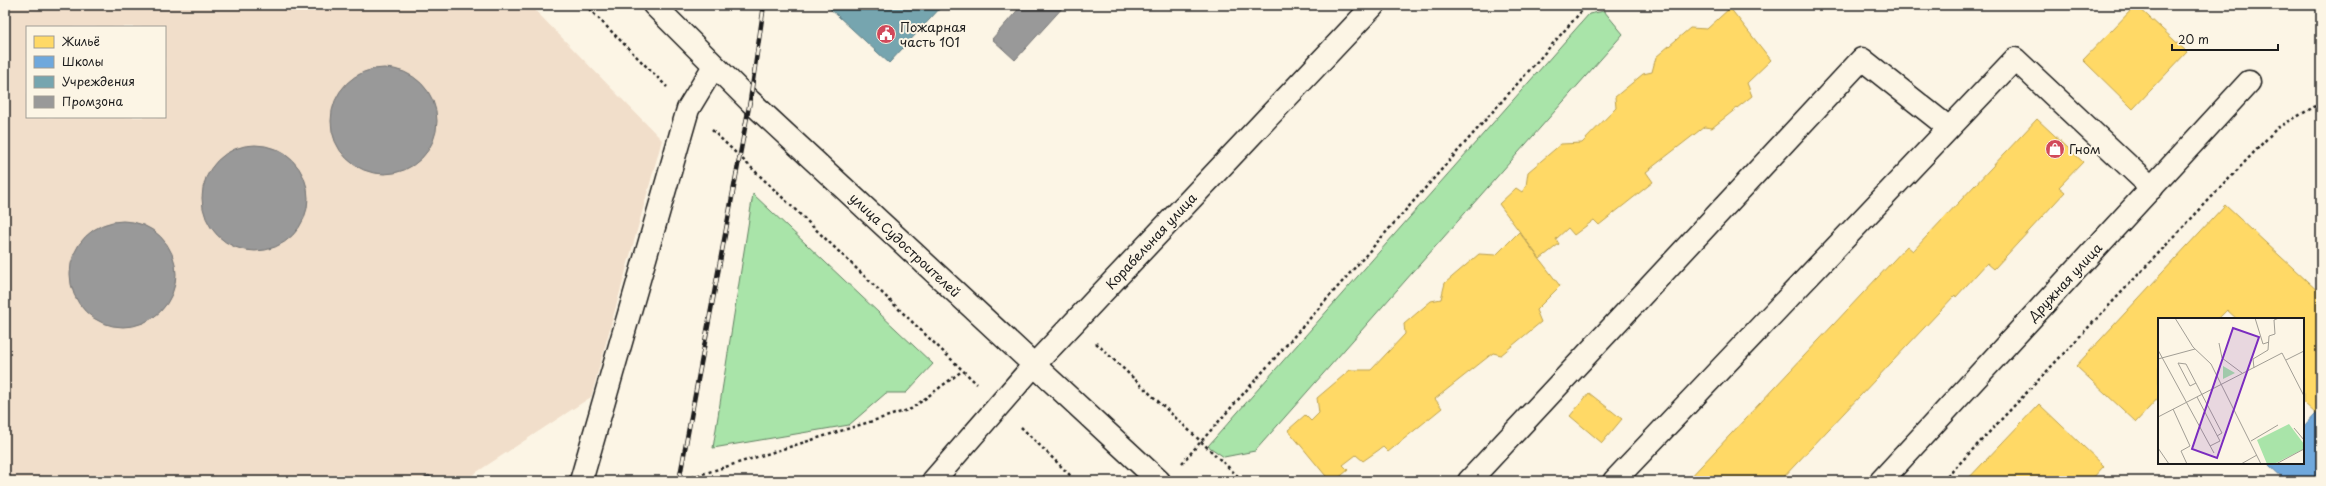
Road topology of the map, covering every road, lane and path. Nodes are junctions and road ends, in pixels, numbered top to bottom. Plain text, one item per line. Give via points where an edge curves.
1 (585, 5) edge
2 (654, 5) edge
3 (1374, 5) edge
4 (1587, 5) edge
5 (714, 66) junction
6 (2248, 82) dead end
7 (2321, 103) edge
8 (688, 109) junction
9 (1949, 128) junction
10 (2152, 188) junction
11 (1074, 323) junction
12 (1034, 365) junction
13 (962, 371) junction
14 (999, 405) junction
15 (1200, 442) junction
16 (1180, 464) dead end
17 (581, 481) edge
18 (680, 481) edge
19 (932, 481) edge
20 (1076, 481) edge
21 (1159, 481) edge
22 (1243, 481) edge
23 (1469, 481) edge
24 (1614, 481) edge
25 (1881, 481) edge
26 (1943, 481) edge

1 - 8 path
2 - 5 street, улица Судостроителей
3 - 11 street, Корабельная улица
4 - 15 path
5 - 8 street
5 - 12 street, улица Судостроителей
6 - 10 street, Дружная улица
7 - 26 path via 2277,128
8 - 13 path
8 - 17 street
9 - 10 street via 2015,58
9 - 23 street via 1862,59
9 - 24 street
10 - 25 street, Дружная улица
11 - 12 street, Корабельная улица
11 - 15 path
12 - 14 street, Корабельная улица
12 - 21 street, улица Судостроителей
13 - 14 path
13 - 18 path via 911,409
14 - 19 street, Корабельная улица
14 - 20 path
15 - 16 path
15 - 22 path

